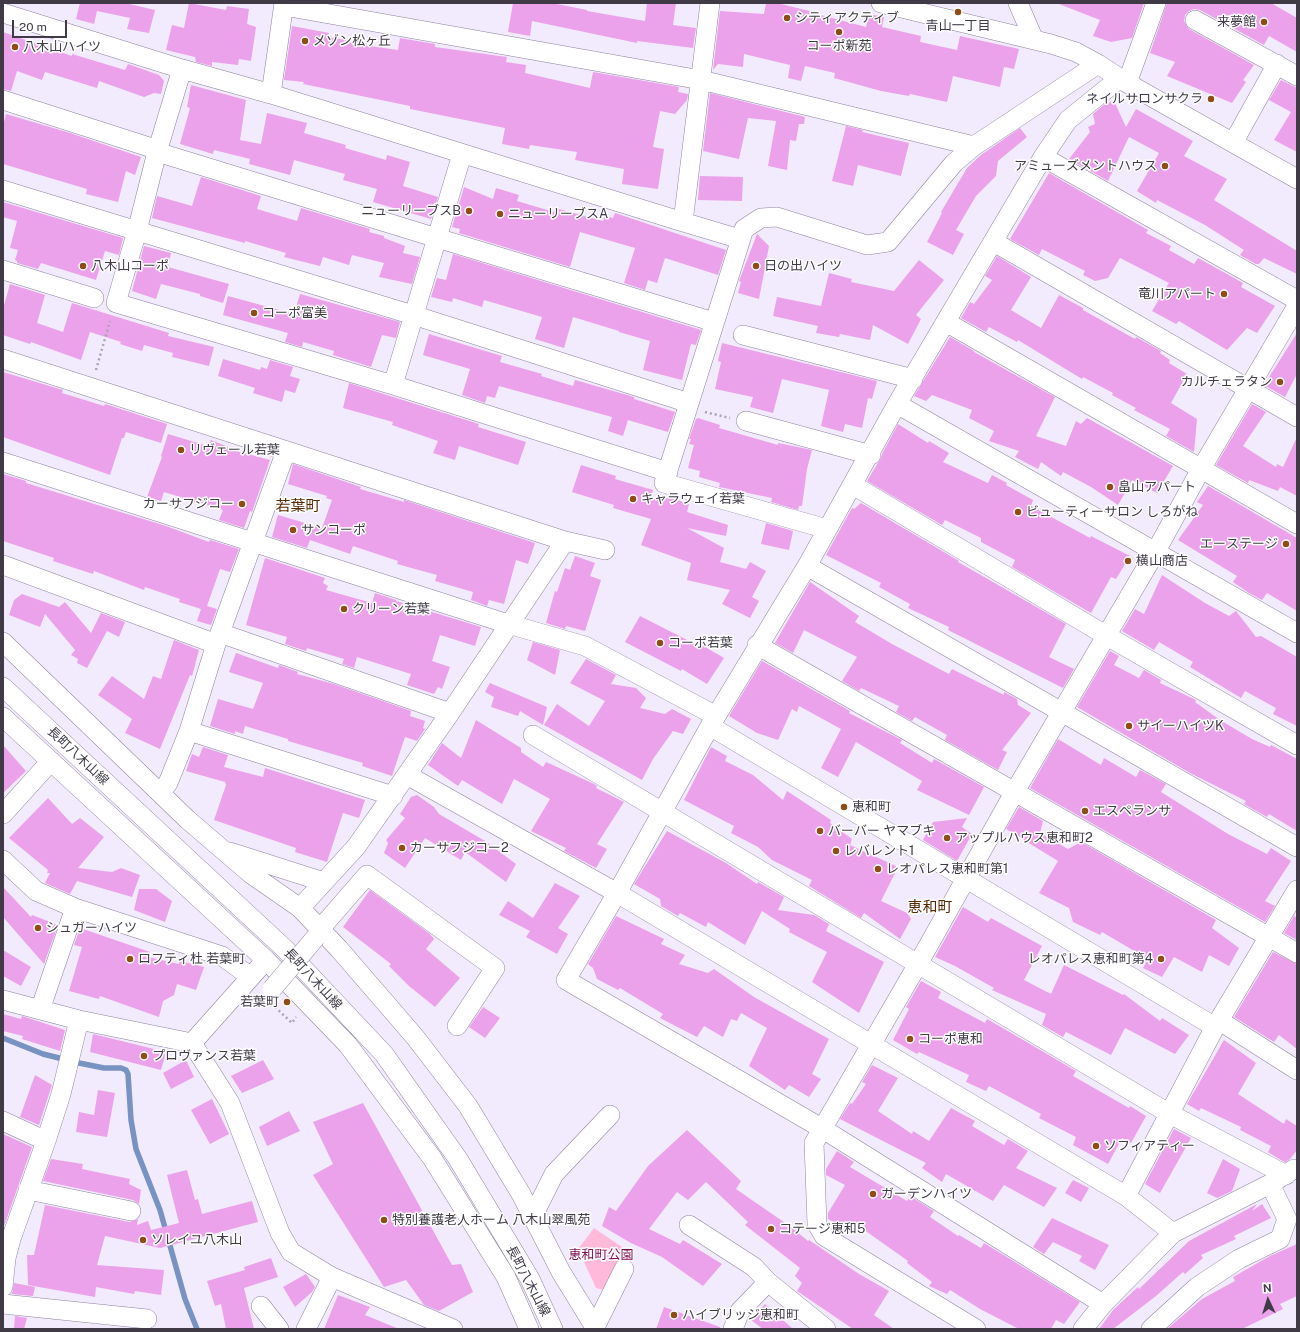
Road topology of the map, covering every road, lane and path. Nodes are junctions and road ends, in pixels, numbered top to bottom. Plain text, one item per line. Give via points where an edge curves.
1 (710, 3) edge
2 (881, 3) edge
3 (1018, 3) edge
4 (1156, 3) edge
5 (284, 4) edge
6 (3, 13) edge
7 (1195, 20) dead end
8 (1034, 40) junction
9 (1098, 64) junction
10 (1277, 64) junction
11 (182, 69) junction
12 (1297, 76) edge
13 (701, 80) junction
14 (1124, 81) junction
15 (271, 94) junction
16 (3, 100) edge
17 (1233, 143) junction
18 (974, 146) junction
19 (157, 152) junction
20 (462, 154) junction
21 (1043, 157) junction
22 (1297, 179) edge
23 (3, 190) edge
24 (683, 222) junction
25 (137, 231) junction
26 (436, 238) junction
27 (740, 239) junction
28 (994, 242) junction
29 (3, 270) edge
30 (94, 298) dead end
31 (1297, 300) edge
32 (116, 303) junction
33 (1297, 306) edge
34 (413, 315) junction
35 (714, 322) junction
36 (946, 322) junction
37 (743, 335) dead end
38 (3, 359) edge
39 (913, 379) junction
40 (393, 385) junction
41 (91, 388) junction
42 (1249, 390) junction
43 (897, 404) junction
44 (688, 405) junction
45 (1297, 417) edge
46 (746, 422) joint
47 (286, 451) junction
48 (871, 455) junction
49 (3, 462) edge
50 (1201, 469) junction
51 (668, 472) junction
52 (853, 485) junction
53 (1297, 524) edge
54 (827, 529) junction
55 (565, 540) junction
56 (254, 542) junction
57 (604, 550) dead end
58 (1156, 551) junction
59 (3, 565) edge
60 (807, 566) junction
61 (508, 624) junction
62 (1297, 633) edge
63 (1107, 636) junction
64 (218, 639) junction
65 (3, 642) edge
66 (757, 645) junction
67 (3, 687) edge
68 (1061, 712) junction
69 (450, 713) junction
70 (3, 716) edge
71 (713, 721) junction
72 (189, 731) junction
73 (533, 736) dead end
74 (1297, 745) edge
75 (52, 761) junction
76 (407, 775) junction
77 (160, 793) junction
78 (1014, 793) junction
79 (393, 796) junction
80 (661, 812) junction
81 (3, 814) edge
82 (1297, 847) edge
83 (223, 850) junction
84 (3, 860) edge
85 (966, 880) junction
86 (324, 882) junction
87 (1297, 890) edge
88 (617, 894) junction
89 (75, 908) junction
90 (300, 908) junction
91 (320, 933) junction
92 (1270, 936) junction
93 (1297, 953) edge
94 (266, 960) junction
95 (918, 964) junction
96 (251, 977) junction
97 (272, 989) dead end
98 (3, 1000) edge
99 (40, 1010) junction
100 (80, 1020) junction
101 (1218, 1024) junction
102 (457, 1026) dead end
103 (192, 1043) junction
104 (871, 1045) junction
105 (1297, 1070) edge
106 (1170, 1114) junction
107 (610, 1115) dead end
108 (3, 1121) edge
109 (822, 1129) junction
110 (46, 1141) junction
111 (1292, 1171) edge
112 (1270, 1184) junction
113 (28, 1190) junction
114 (1126, 1196) junction
115 (131, 1211) dead end
116 (533, 1216) junction
117 (689, 1224) dead end
118 (1173, 1233) junction
119 (7, 1237) edge
120 (624, 1268) dead end
121 (332, 1277) junction
122 (768, 1282) junction
123 (3, 1288) edge
124 (3, 1304) edge
125 (1103, 1304) junction
126 (261, 1306) dead end
127 (147, 1319) dead end
128 (595, 1328) edge
129 (279, 1329) edge
130 (306, 1329) edge
131 (453, 1329) edge
132 (529, 1329) edge
133 (553, 1329) edge
134 (733, 1329) edge
135 (826, 1329) edge
136 (976, 1329) edge
137 (1084, 1329) edge
138 (1151, 1329) edge

1 - 13 street
2 - 8 street
3 - 8 street
4 - 14 street
5 - 13 street
5 - 15 street
6 - 11 street
7 - 10 street
8 - 9 street via 1076,52
9 - 14 street
9 - 18 street
10 - 12 street
10 - 17 street
11 - 15 street
11 - 19 street
13 - 18 street
13 - 24 street
14 - 17 street
14 - 21 street via 1068,120
15 - 20 street
16 - 19 street via 149,147
17 - 22 street
18 - 27 street via 954,163 888,242 867,245 777,216 761,218 744,229
19 - 25 street
19 - 26 street
20 - 24 street
20 - 26 street
21 - 28 street
21 - 31 street
23 - 25 street
24 - 27 street
25 - 32 street
25 - 34 street
26 - 34 street
26 - 35 street
27 - 35 street
28 - 36 street
28 - 42 street
29 - 30 street
32 - 40 street
32 - 41 path
33 - 42 street
34 - 40 street
34 - 44 street
35 - 44 street
36 - 39 street
36 - 50 street
37 - 39 street
38 - 41 street
39 - 43 street
40 - 51 street
41 - 47 street
42 - 45 street
42 - 50 street
43 - 48 street
43 - 58 street
44 - 46 path
44 - 51 street
46 - 48 street
47 - 55 street
47 - 56 street
48 - 52 street
49 - 56 street
50 - 53 street
50 - 58 street
51 - 54 street via 664,483
52 - 54 street
52 - 63 street
54 - 60 street
55 - 57 street
55 - 61 street
56 - 61 street
56 - 64 street
58 - 62 street
58 - 63 street
59 - 64 street
60 - 66 street
60 - 68 street
61 - 69 street
61 - 71 street via 585,646
63 - 68 street
63 - 74 street
64 - 69 street
64 - 72 street
65 - 77 street
66 - 71 street
66 - 78 street
67 - 133 street, 長町八木山線 via 285,948 384,1054 458,1159 530,1279
68 - 78 street
68 - 82 street
69 - 76 street
70 - 75 street
71 - 80 street
71 - 85 street
72 - 77 street via 168,783
72 - 79 street
73 - 80 street
75 - 81 street
75 - 94 street
76 - 79 street
76 - 88 street
77 - 83 street
78 - 85 street
78 - 92 street
79 - 86 street via 356,848
80 - 88 street
80 - 95 street
83 - 86 street
83 - 90 street via 251,874
84 - 89 street via 36,891
85 - 95 street
85 - 101 street
86 - 90 street
87 - 92 street
88 - 104 street
88 - 109 street via 566,980
89 - 96 street via 222,956
89 - 99 street
90 - 91 street
91 - 97 street, bridge
91 - 102 street via 367,875 495,968
91 - 116 street via 415,1037 468,1106
92 - 93 street
92 - 101 street
94 - 96 street
94 - 132 street via 348,1045 432,1158 506,1277
95 - 104 street
95 - 106 street
96 - 103 street
98 - 99 street
99 - 100 street
100 - 103 street
100 - 110 street
101 - 105 street
101 - 106 street
103 - 121 street via 230,1102 280,1233 291,1252
104 - 109 street
104 - 114 street
106 - 111 street
106 - 114 street
107 - 116 street via 554,1174
108 - 110 street
109 - 125 street
109 - 136 street via 814,1143 817,1224 824,1236
110 - 113 street
111 - 112 street
112 - 118 street
112 - 138 street via 1287,1219 1280,1240 1239,1259 1197,1287
113 - 115 street
113 - 119 street
114 - 118 street
116 - 128 street via 561,1272
117 - 122 street via 754,1267
118 - 125 street
119 - 123 street
120 - 128 street
121 - 130 street
121 - 131 street
122 - 134 street via 740,1312
122 - 135 street
124 - 127 street
125 - 137 street
126 - 129 street

